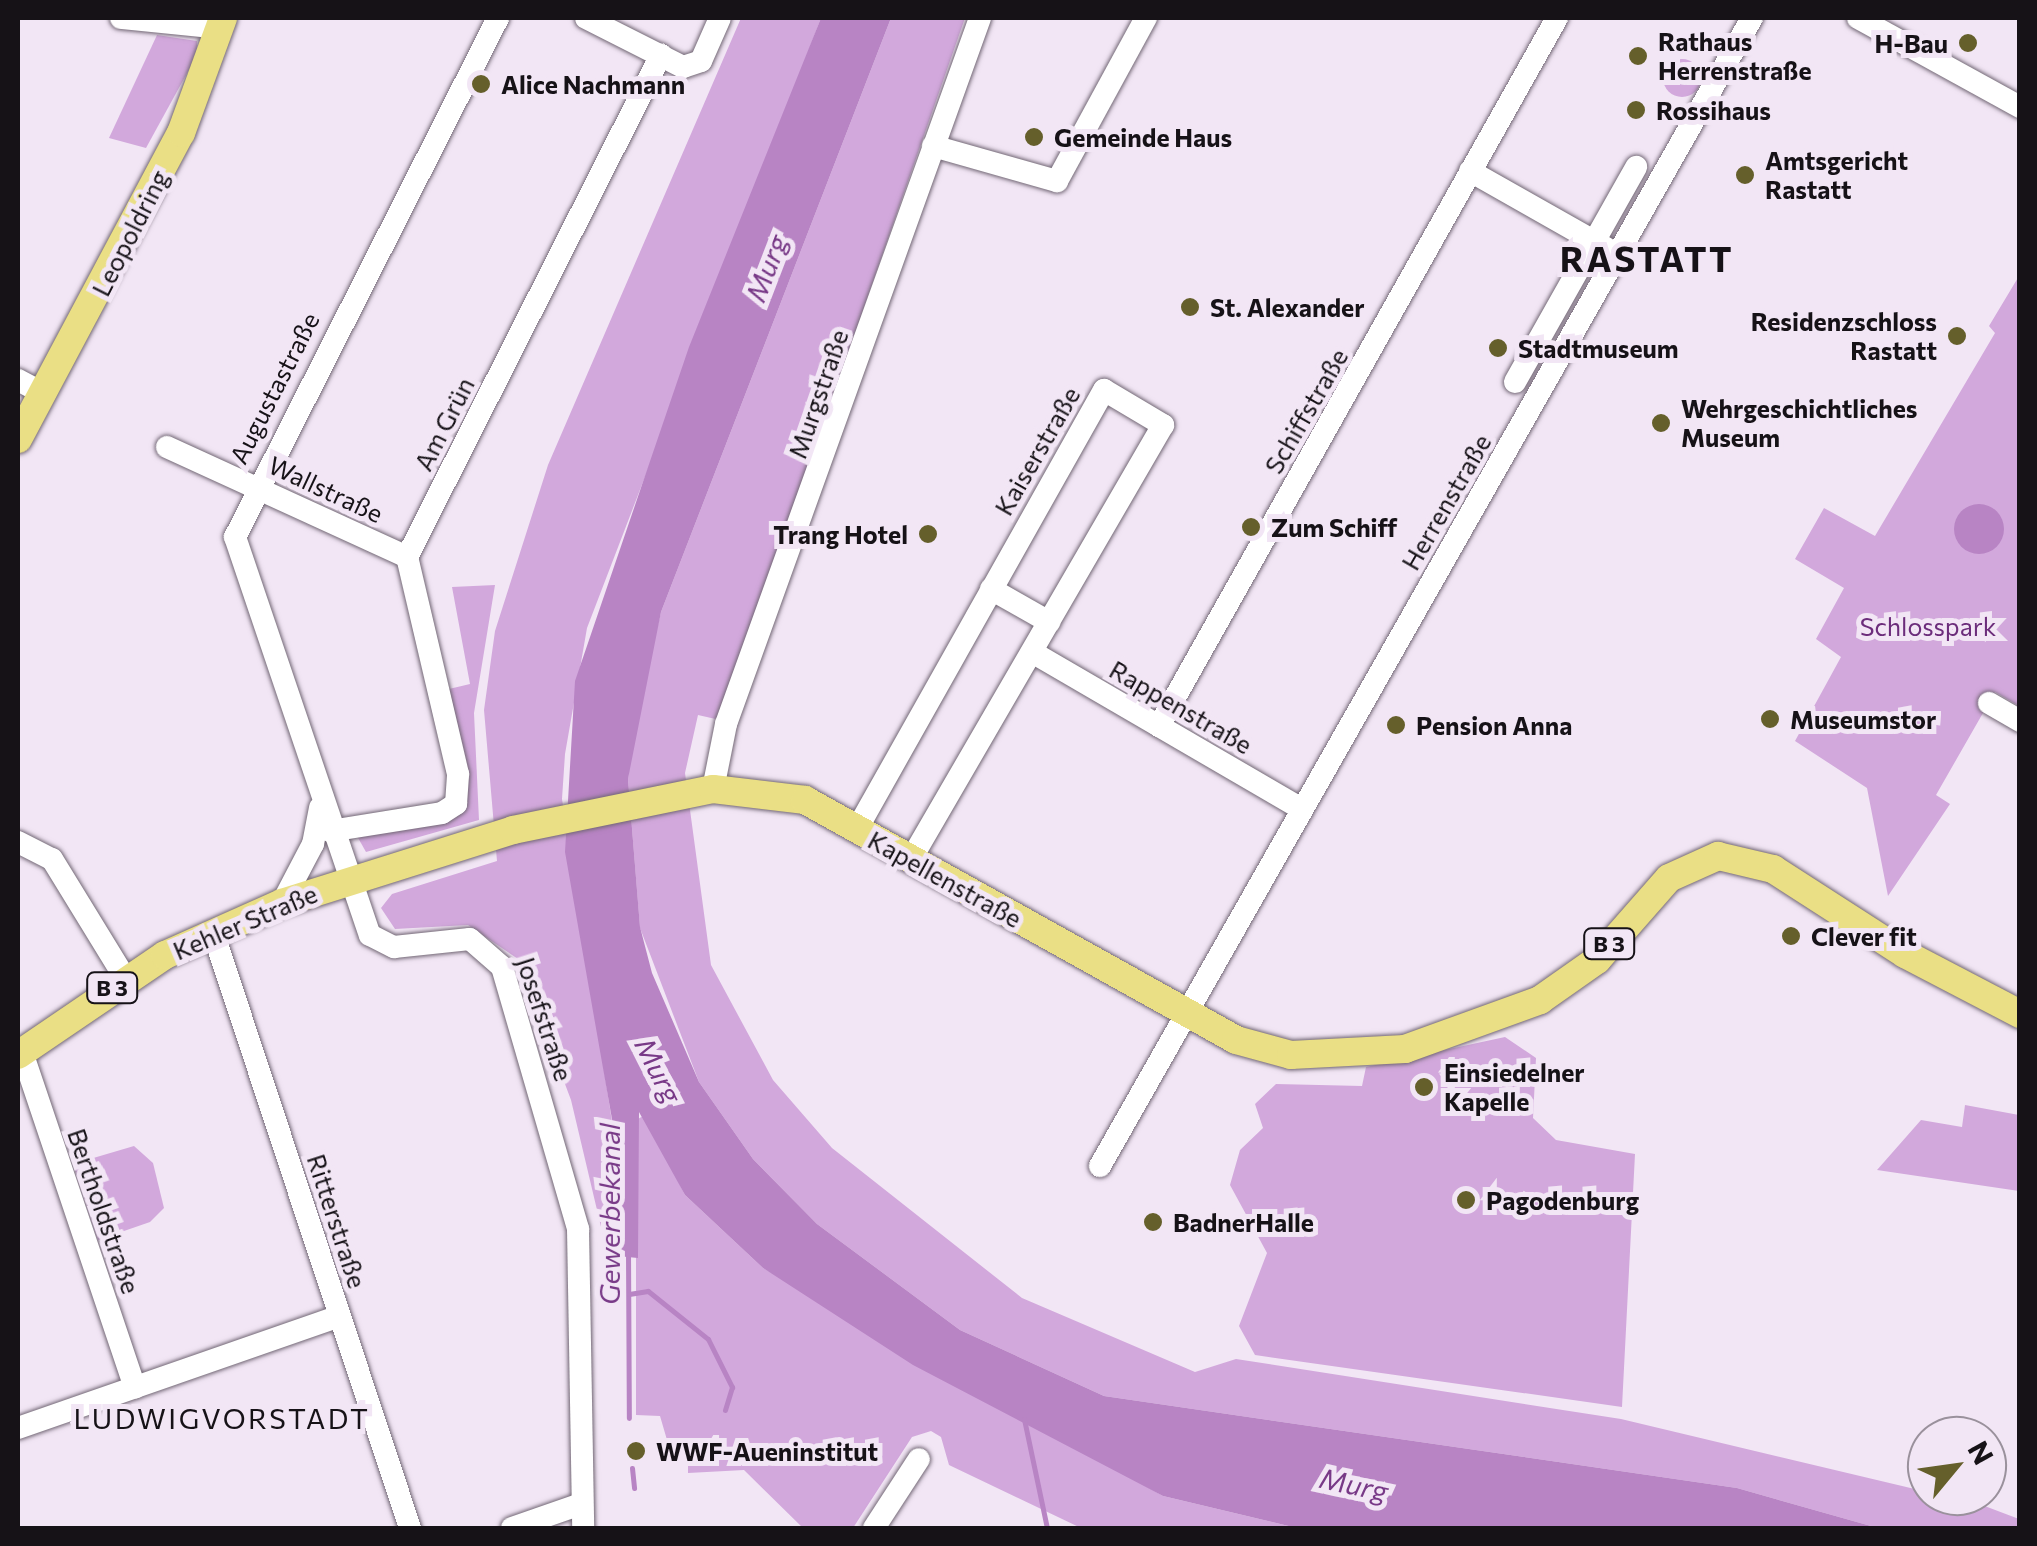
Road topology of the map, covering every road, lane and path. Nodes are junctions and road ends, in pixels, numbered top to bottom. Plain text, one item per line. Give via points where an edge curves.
1 (121, 18) edge
2 (498, 18) edge
3 (586, 18) edge
4 (720, 18) edge
5 (980, 18) edge
6 (1146, 18) edge
7 (1557, 18) edge
8 (1752, 18) edge
9 (1858, 18) edge
10 (222, 23) edge
11 (660, 55) junction
12 (2020, 107) edge
13 (934, 146) junction
14 (1636, 167) dead end
15 (1470, 170) junction
16 (1593, 242) junction
17 (1621, 256) junction
18 (18, 380) edge
19 (1515, 382) dead end
20 (44, 394) junction
21 (18, 439) edge
22 (167, 447) dead end
23 (255, 485) junction
24 (407, 557) junction
25 (990, 589) junction
26 (1049, 622) junction
27 (1032, 652) junction
28 (1989, 703) dead end
29 (2020, 721) edge
30 (1160, 726) junction
31 (701, 790) junction
32 (321, 805) junction
33 (1302, 809) junction
34 (858, 830) junction
35 (330, 831) junction
36 (18, 842) edge
37 (910, 861) junction
38 (348, 880) junction
39 (282, 904) junction
40 (213, 932) junction
41 (126, 978) junction
42 (2020, 1012) edge
43 (1188, 1014) junction
44 (20, 1054) edge
45 (1100, 1166) dead end
46 (339, 1316) junction
47 (135, 1387) junction
48 (18, 1428) edge
49 (919, 1459) dead end
50 (581, 1504) junction
51 (410, 1528) edge
52 (512, 1528) edge
53 (583, 1528) edge
54 (874, 1528) edge

1 - 10 street
2 - 23 street, Augustastraße
3 - 11 street
4 - 11 street via 701,61 683,67
5 - 13 street, Murgstraße
6 - 13 street via 1057,181
7 - 15 street, Schiffstraße
8 - 17 street, Herrenstraße
9 - 12 street
10 - 20 main road, Leopoldring via 181,132
11 - 24 street, Am Grün
13 - 31 street, Murgstraße
14 - 16 street
15 - 16 street
15 - 30 street, Schiffstraße
16 - 17 street
16 - 19 street
17 - 33 street, Herrenstraße
18 - 20 street
20 - 21 main road, Leopoldring
22 - 23 street, Wallstraße
23 - 24 street, Wallstraße
23 - 32 street, Augustastraße via 235,537 236,553
24 - 35 street via 458,774 456,804 442,813
25 - 26 street
25 - 26 street, Kaiserstraße via 1104,390 1162,425
25 - 34 street, Kaiserstraße
26 - 27 street, Kaiserstraße
27 - 30 street, Rappenstraße
27 - 37 street, Kaiserstraße
28 - 29 street
30 - 33 street, Rappenstraße
31 - 34 main road, Kapellenstraße / B 3 via 786,793
31 - 38 main road, Kehler Straße / B 3 via 494,835
32 - 35 street, Augustastraße
32 - 39 street via 313,844
33 - 43 street, Herrenstraße
34 - 37 main road, Kapellenstraße / B 3
35 - 38 street, Augustastraße
36 - 41 street via 55,863
37 - 43 main road, Kapellenstraße / B 3
38 - 39 main road, Kehler Straße / B 3
38 - 50 street, Josefstraße via 363,923 382,944 470,939 502,967 578,1229
39 - 40 main road, Kehler Straße / B 3
40 - 41 main road, Kehler Straße / B 3
40 - 46 street, Ritterstraße
41 - 44 main road, Kehler Straße / B 3
42 - 43 main road, Kapellenstraße / B 3 via 1905,954 1825,899 1743,857 1704,860 1669,878 1570,981 1515,1012 1422,1044 1377,1054 1291,1054 1236,1040
43 - 45 street
44 - 47 street, Bertholdstraße
46 - 47 street
46 - 51 street, Ritterstraße
47 - 48 street
49 - 54 street
50 - 52 street
50 - 53 street, Josefstraße

